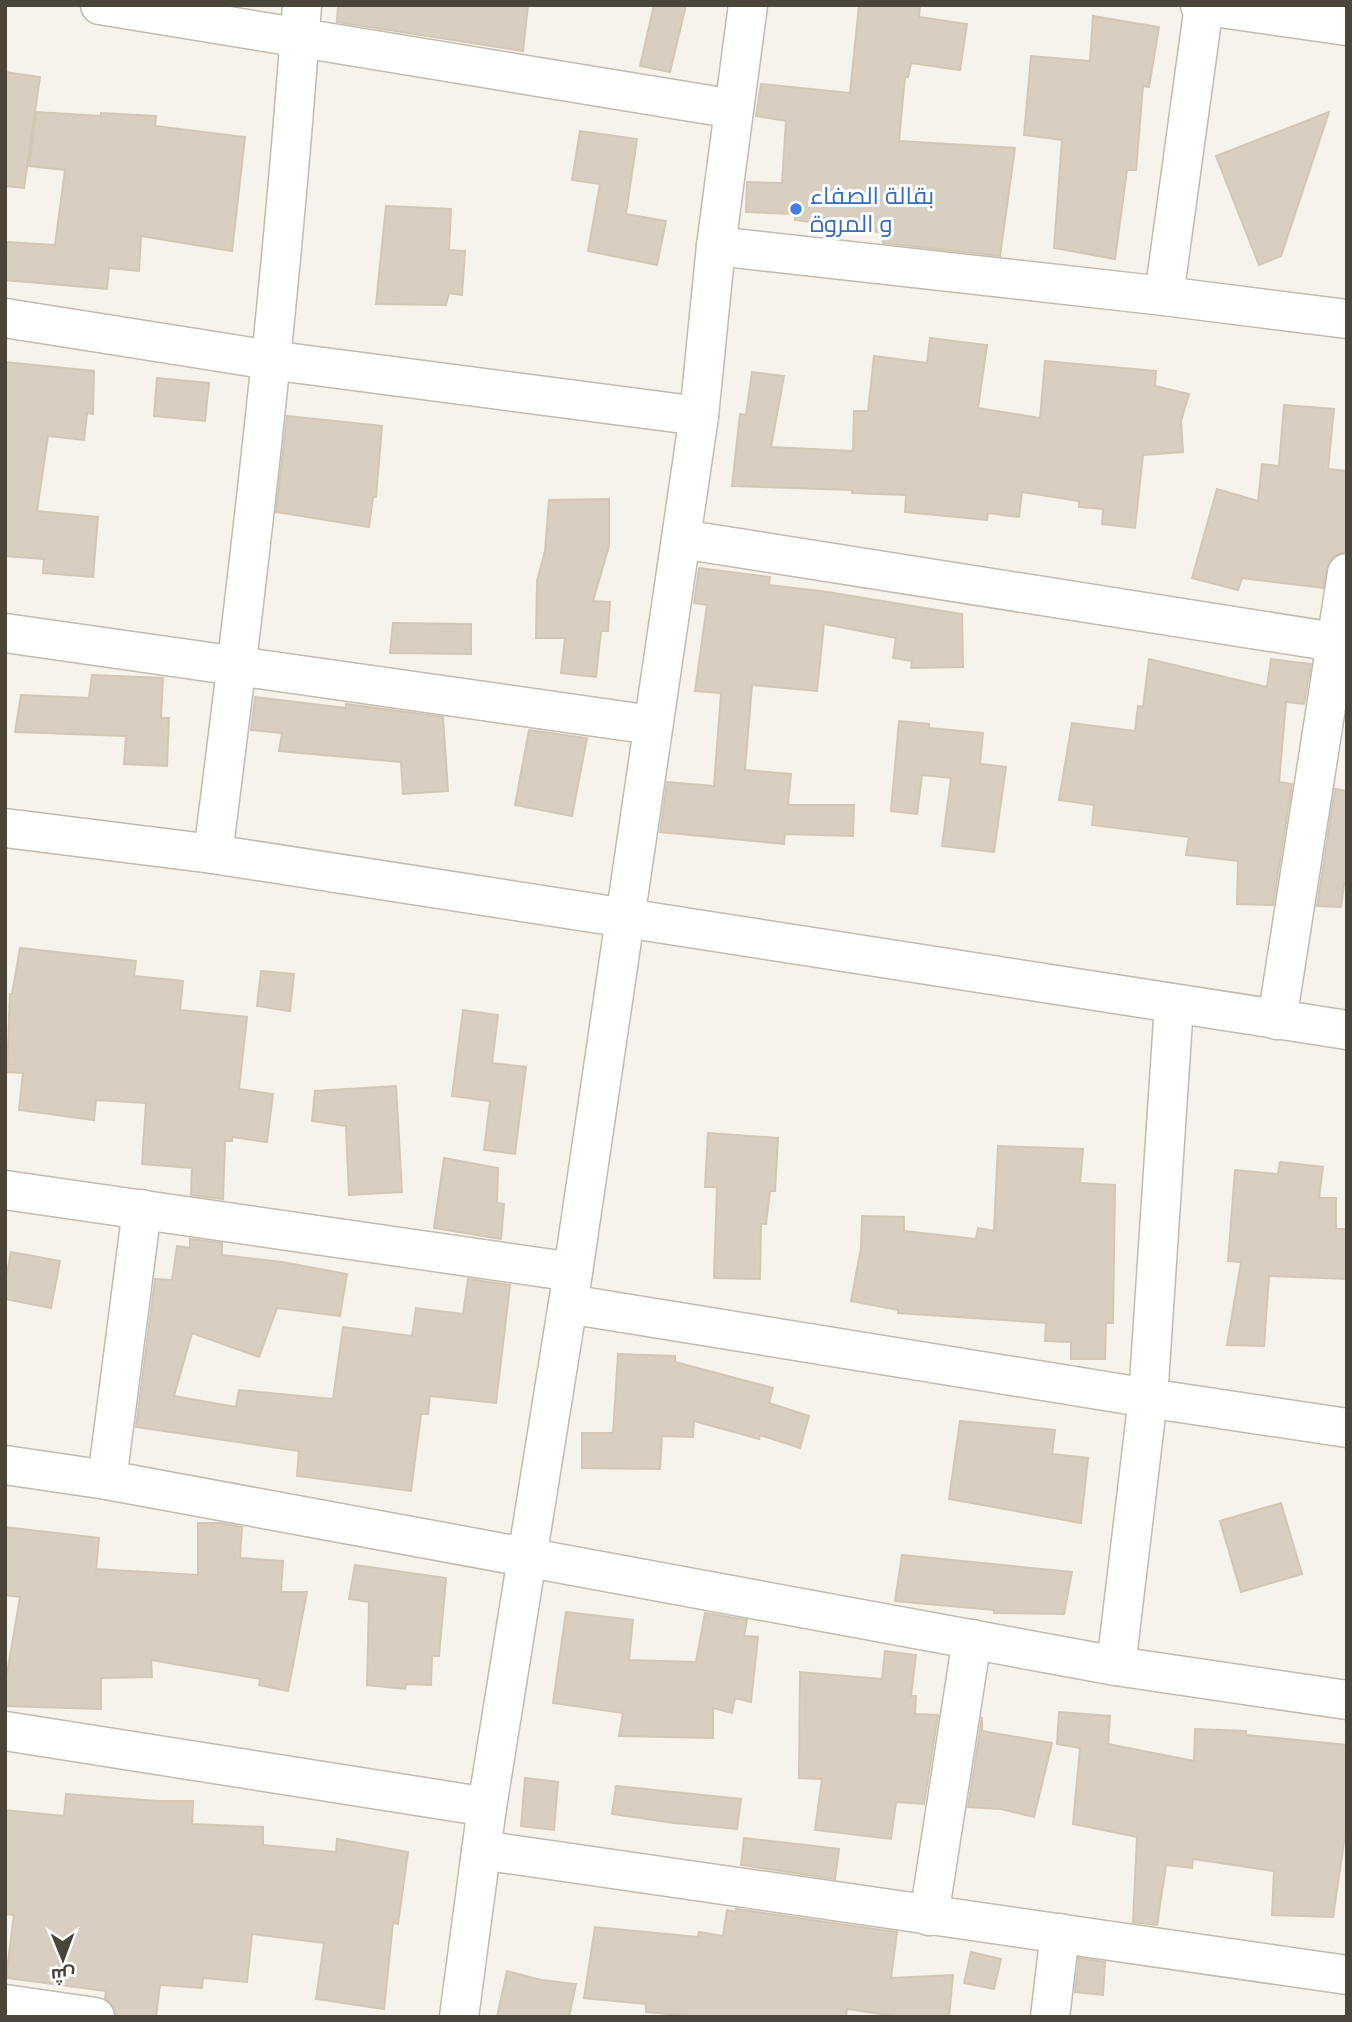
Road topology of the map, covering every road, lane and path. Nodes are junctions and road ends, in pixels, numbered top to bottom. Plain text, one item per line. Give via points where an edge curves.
1 (101, 5) edge
2 (748, 5) edge
3 (1203, 5) edge
4 (301, 22) edge
5 (1347, 26) edge
6 (734, 109) junction
7 (716, 246) junction
8 (1164, 296) junction
9 (5, 318) edge
10 (1347, 320) edge
11 (270, 360) junction
12 (699, 416) junction
13 (681, 540) junction
14 (1347, 573) edge
15 (5, 632) edge
16 (1341, 643) edge
17 (236, 667) junction
18 (652, 725) junction
19 (5, 828) edge
20 (213, 854) junction
21 (625, 917) junction
22 (1174, 1005) junction
23 (1277, 1020) junction
24 (1347, 1030) edge
25 (5, 1190) edge
26 (142, 1209) junction
27 (571, 1288) junction
28 (1148, 1398) junction
29 (1347, 1428) edge
30 (5, 1465) edge
31 (107, 1480) junction
32 (527, 1557) junction
33 (971, 1639) junction
34 (1116, 1666) junction
35 (1347, 1700) edge
36 (5, 1731) edge
37 (487, 1807) junction
38 (481, 1850) junction
39 (929, 1916) junction
40 (1060, 1933) junction
41 (1347, 1975) edge
42 (17, 2009) edge
43 (95, 2017) edge
44 (458, 2017) edge
45 (1050, 2017) edge

1 - 4 street
2 - 6 street
3 - 5 street
3 - 8 street
4 - 6 street
4 - 11 street
6 - 7 street
7 - 8 street
7 - 12 street
8 - 10 street
9 - 11 street
11 - 12 street
11 - 17 street
12 - 13 street
13 - 16 street
13 - 18 street
14 - 16 street
15 - 17 street
16 - 23 street
17 - 18 street
17 - 20 street
18 - 21 street
19 - 20 street
20 - 21 street
21 - 22 street
21 - 27 street
22 - 23 street
22 - 28 street
23 - 24 street
25 - 26 street
26 - 27 street
26 - 31 street
27 - 28 street
27 - 32 street
28 - 29 street
28 - 34 street
30 - 31 street
31 - 32 street
32 - 33 street
32 - 37 street
33 - 34 street
33 - 39 street
34 - 35 street
36 - 37 street
37 - 38 street
38 - 39 street
38 - 44 street
39 - 40 street
40 - 41 street
40 - 45 street
42 - 43 street

